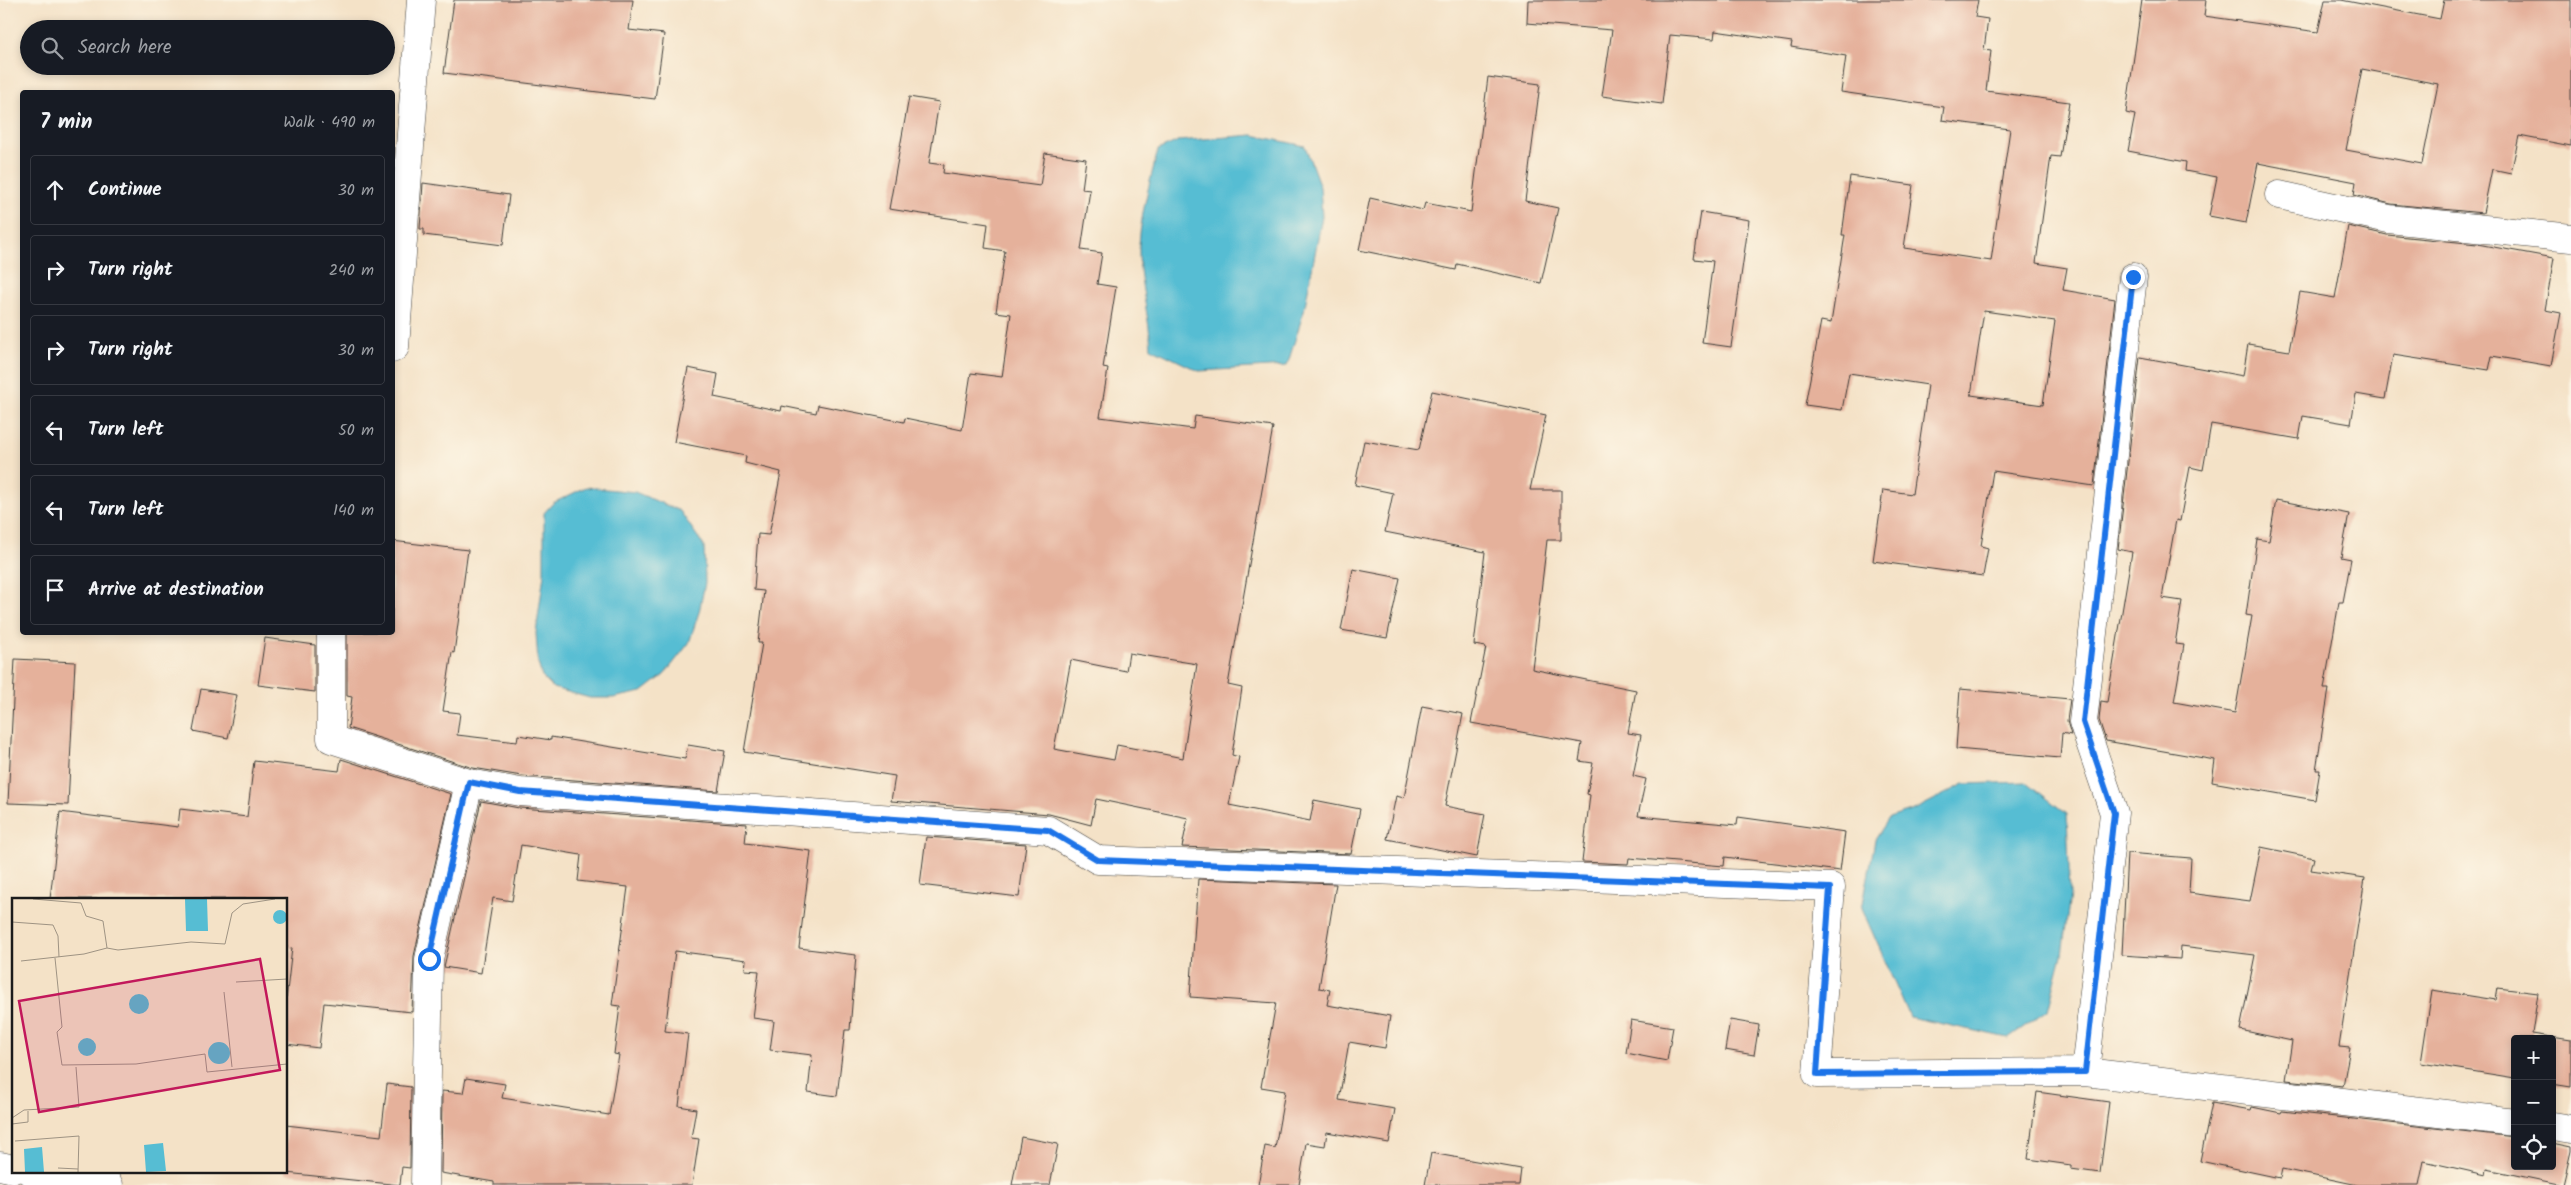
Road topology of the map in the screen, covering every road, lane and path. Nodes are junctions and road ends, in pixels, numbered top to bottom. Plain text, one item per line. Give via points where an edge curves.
1 (422, 0) edge
2 (2279, 195) dead end
3 (2571, 238) edge
4 (2133, 277) dead end
5 (395, 347) edge
6 (331, 635) edge
7 (469, 782) junction
8 (2085, 1072) junction
9 (2511, 1122) edge
10 (2556, 1127) edge
11 (2571, 1129) edge
12 (35, 1172) edge
13 (109, 1185) edge
14 (425, 1185) edge

1 - 5 street
2 - 3 street via 2389,219
4 - 8 street via 2083,722 2114,813
6 - 7 street via 331,739
7 - 8 street via 520,792 1048,830 1098,860 1830,888 1817,1074
7 - 14 street via 429,959
8 - 9 street
10 - 11 street
12 - 13 street

